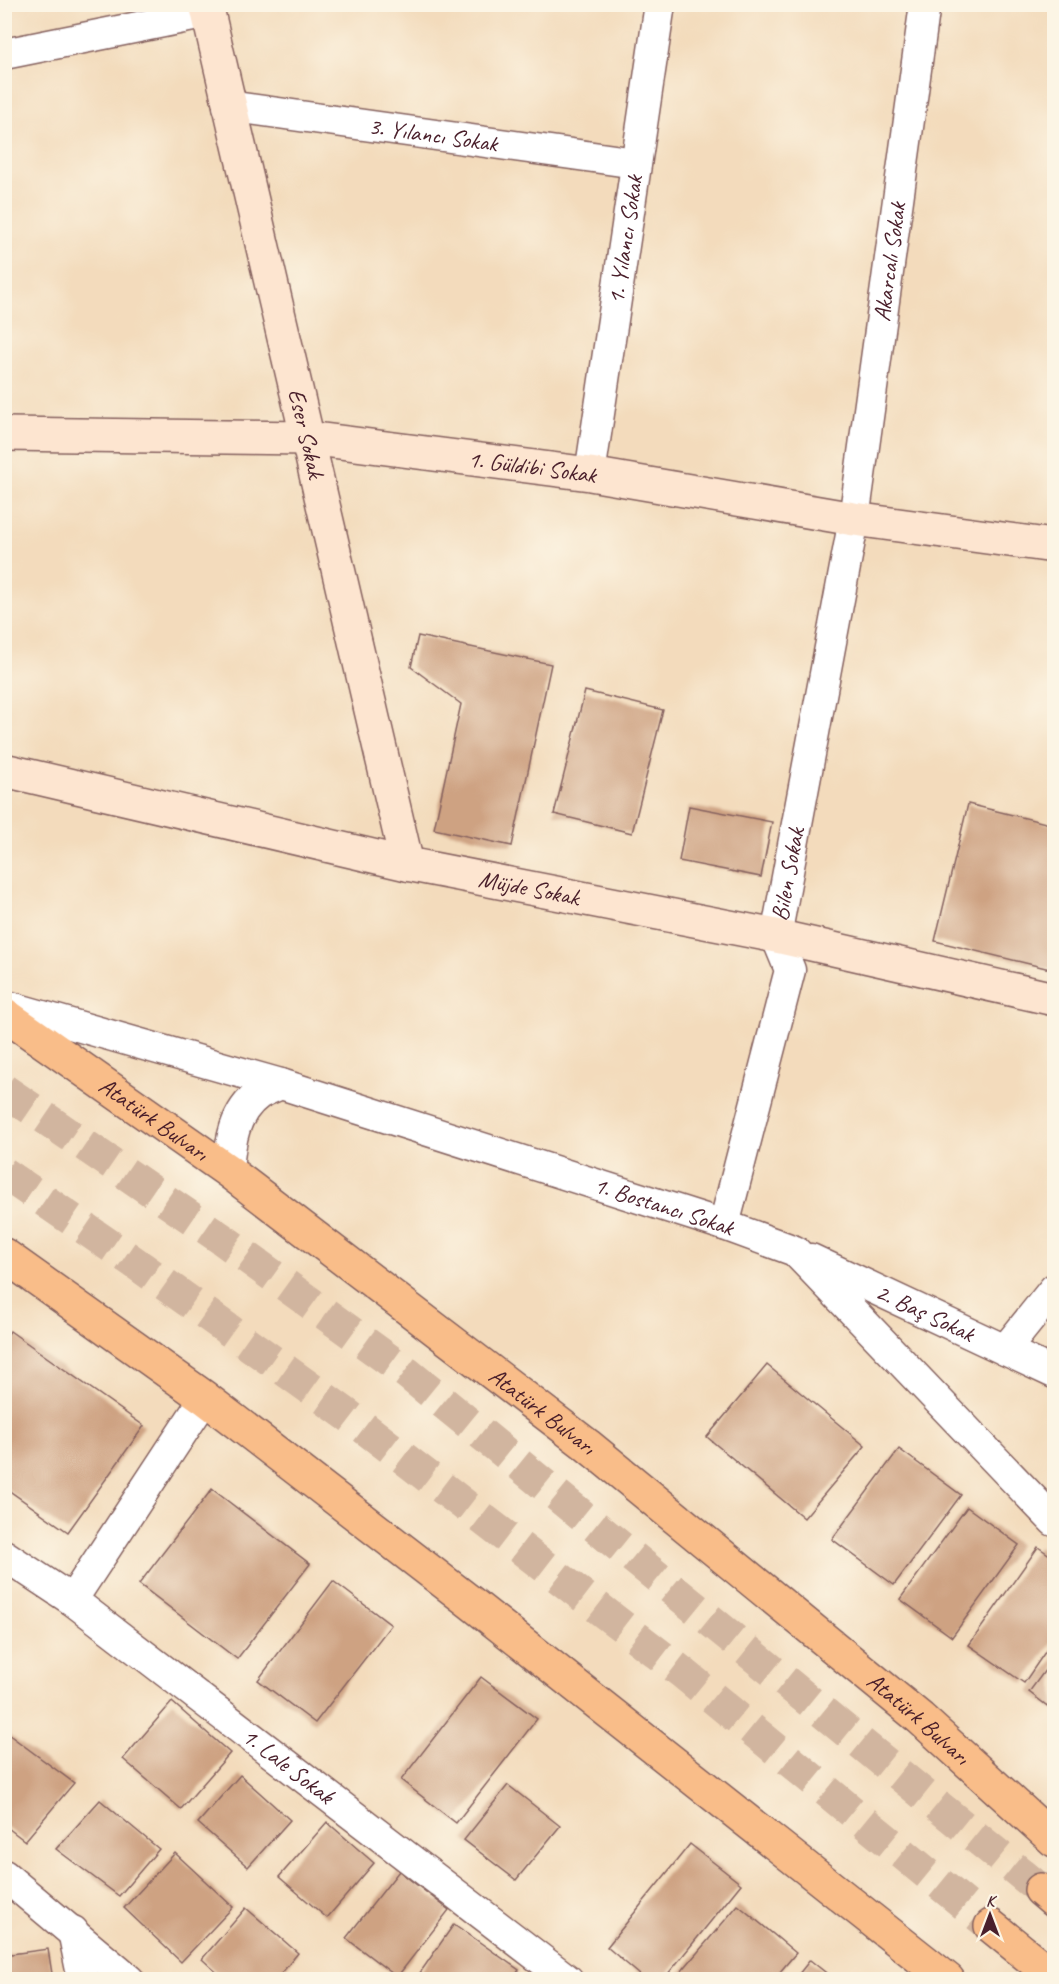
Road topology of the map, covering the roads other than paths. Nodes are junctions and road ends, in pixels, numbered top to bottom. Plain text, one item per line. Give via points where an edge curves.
1 (660, 4) edge
2 (925, 4) edge
3 (208, 7) edge
4 (4, 54) edge
5 (228, 106) junction
6 (636, 163) junction
7 (4, 434) edge
8 (308, 438) junction
9 (590, 474) junction
10 (854, 519) junction
11 (1054, 546) edge
12 (4, 770) edge
13 (406, 864) junction
14 (776, 936) junction
15 (1054, 999) edge
16 (4, 1005) edge
17 (4, 1014) edge
18 (281, 1084) junction
19 (228, 1171) junction
20 (724, 1225) junction
21 (795, 1251) junction
22 (4, 1255) edge
23 (1054, 1289) edge
24 (1005, 1350) junction
25 (1054, 1373) edge
26 (205, 1398) junction
27 (1054, 1521) edge
28 (4, 1555) edge
29 (72, 1600) junction
30 (1054, 1840) edge
31 (4, 1875) edge
32 (992, 1926) tunnel mouth
33 (73, 1931) junction
34 (1054, 1977) edge
35 (83, 1980) edge
36 (129, 1980) edge
37 (568, 1980) edge
38 (948, 1980) edge

1 - 6 street, 1. Yılancı Sokak
2 - 10 street, Akarcalı Sokak
3 - 4 street
3 - 5 street, Eser Sokak
5 - 6 street, 3. Yılancı Sokak
5 - 8 street, Eser Sokak
6 - 9 street, 1. Yılancı Sokak
7 - 8 street, 1. Güldibi Sokak
8 - 9 street, 1. Güldibi Sokak
8 - 13 street, Eser Sokak
9 - 10 street, 1. Güldibi Sokak
10 - 11 street, 1. Güldibi Sokak
10 - 14 street, Bilen Sokak
12 - 13 street, Müjde Sokak
13 - 14 street, Müjde Sokak
14 - 15 street, Müjde Sokak
14 - 20 street, Bilen Sokak via 790,970
16 - 18 street, 1. Bostancı Sokak
17 - 19 highway, Atatürk Bulvarı
18 - 19 street via 259,1095 239,1116 230,1143
18 - 20 street, 1. Bostancı Sokak
19 - 30 highway, Atatürk Bulvarı via 587,1444 920,1718
20 - 21 street, 1. Bostancı Sokak
21 - 24 street, 2. Baş Sokak
21 - 27 street, 1. Bostancı Sokak
22 - 26 highway
23 - 24 street
24 - 25 street, 2. Baş Sokak
26 - 29 street
26 - 38 highway
28 - 29 street, 1. Lale Sokak
29 - 37 street, 1. Lale Sokak
31 - 33 street
32 - 34 highway
33 - 35 street
33 - 36 street

